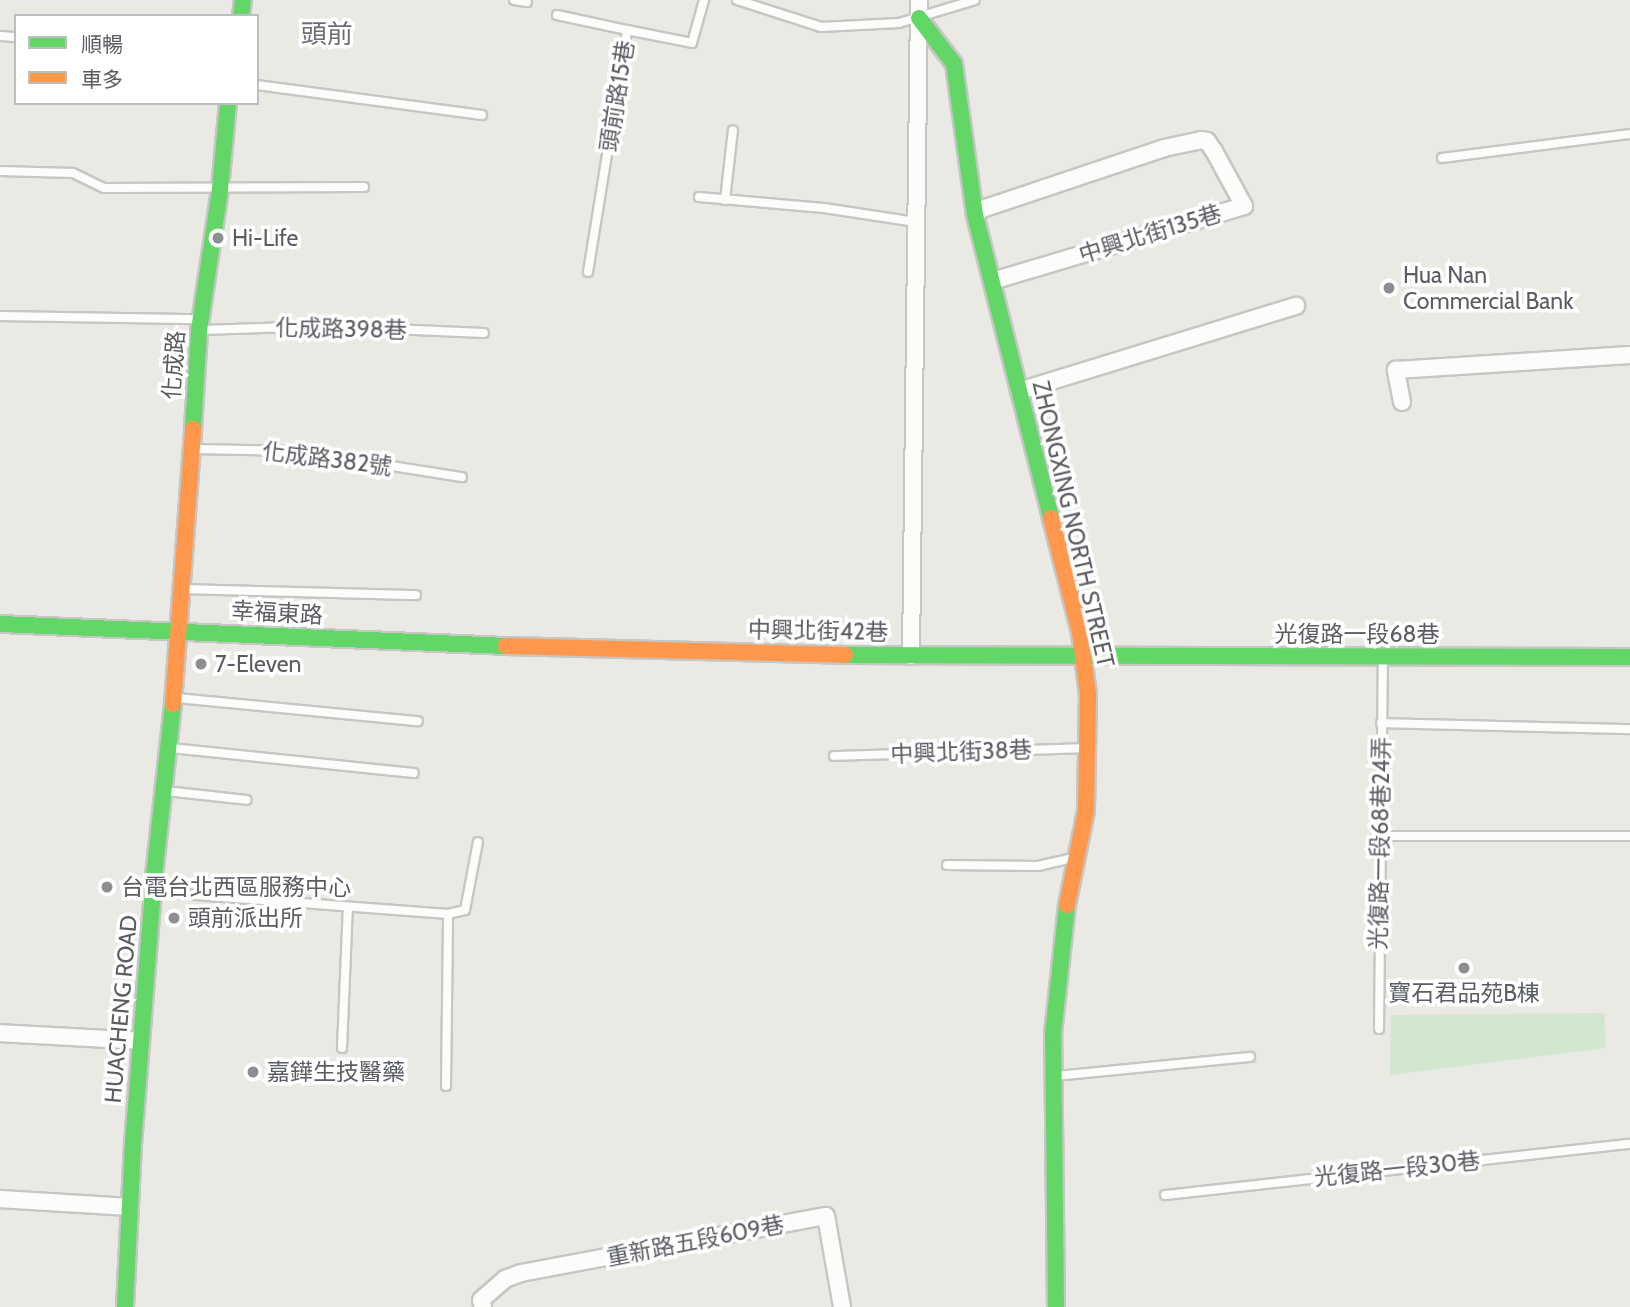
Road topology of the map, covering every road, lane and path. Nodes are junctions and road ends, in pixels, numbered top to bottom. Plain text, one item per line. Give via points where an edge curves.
1 (514, 0) edge
2 (704, 0) edge
3 (737, 0) edge
4 (919, 0) edge
5 (975, 0) edge
6 (527, 2) dead end
7 (557, 15) dead end
8 (919, 18) junction
9 (627, 30) junction
10 (259, 85) edge
11 (228, 105) edge
12 (482, 116) dead end
13 (733, 130) dead end
14 (1630, 134) edge
15 (1442, 158) dead end
16 (0, 171) edge
17 (364, 187) dead end
18 (220, 189) junction
19 (699, 197) dead end
20 (725, 200) junction
21 (975, 215) junction
22 (916, 222) junction
23 (588, 272) dead end
24 (992, 281) junction
25 (1296, 306) dead end
26 (0, 316) edge
27 (200, 324) junction
28 (484, 333) dead end
29 (1630, 355) edge
30 (1019, 391) junction
31 (1402, 402) dead end
32 (191, 449) junction
33 (462, 477) dead end
34 (182, 589) junction
35 (416, 595) dead end
36 (0, 624) edge
37 (180, 631) junction
38 (552, 648) joint
39 (911, 656) junction
40 (1383, 656) junction
41 (1084, 657) junction
42 (1630, 657) edge
43 (174, 698) junction
44 (418, 721) dead end
45 (1381, 723) junction
46 (1630, 729) edge
47 (168, 748) junction
48 (1089, 748) junction
49 (834, 756) dead end
50 (414, 772) dead end
51 (163, 790) junction
52 (247, 800) dead end
53 (1380, 836) junction
54 (1630, 836) edge
55 (478, 842) dead end
56 (1077, 857) junction
57 (947, 865) dead end
58 (153, 891) junction
59 (348, 907) junction
60 (448, 914) junction
61 (1379, 1029) dead end
62 (0, 1033) edge
63 (141, 1041) junction
64 (342, 1048) dead end
65 (1250, 1057) dead end
66 (1053, 1077) junction
67 (446, 1086) dead end
68 (1630, 1144) edge
69 (1165, 1195) dead end
70 (0, 1199) edge
71 (130, 1207) junction
72 (480, 1305) edge
73 (125, 1307) edge
74 (842, 1307) edge
75 (1056, 1307) edge

1 - 6 lane
2 - 9 lane, 頭前路15巷 via 692,43
3 - 8 lane via 821,27
4 - 8 street
5 - 8 lane
7 - 9 lane
8 - 21 street, ZHONGXING NORTH STREET via 954,64
8 - 22 street
9 - 23 lane, 頭前路15巷
10 - 12 lane
11 - 18 street, 化成路
13 - 20 lane
14 - 15 lane
16 - 18 lane via 73,173 104,188
17 - 18 lane
18 - 27 street, 化成路
19 - 20 lane
20 - 22 lane
21 - 24 street, ZHONGXING NORTH STREET
21 - 24 street, 中興北街135巷 via 1164,148 1201,140 1214,151 1244,206
22 - 39 street
24 - 30 street, ZHONGXING NORTH STREET
25 - 30 street
26 - 27 lane, 化成路398巷
27 - 28 lane, 化成路398巷
27 - 32 street, 化成路
29 - 31 street via 1396,370
30 - 41 street, ZHONGXING NORTH STREET
32 - 33 lane, 化成路382號 via 297,451
32 - 34 street, 化成路
34 - 35 lane
34 - 37 street, 化成路
36 - 37 street, 幸福東路
37 - 38 street, 幸福東路
37 - 43 street, HUACHENG ROAD
38 - 39 street, 中興北街42巷
39 - 41 street, 中興北街42巷
40 - 41 street, 光復路一段68巷
40 - 42 street, 光復路一段68巷
40 - 45 lane, 光復路一段68巷24弄
41 - 48 street, ZHONGXING NORTH STREET
43 - 44 lane
43 - 47 street, HUACHENG ROAD
45 - 46 lane
45 - 53 lane, 光復路一段68巷24弄
47 - 50 lane
47 - 51 street, HUACHENG ROAD
48 - 49 lane, 中興北街38巷
48 - 56 street, ZHONGXING NORTH STREET via 1086,811
51 - 52 lane
51 - 58 street, HUACHENG ROAD
53 - 54 lane
53 - 61 lane, 光復路一段68巷24弄
55 - 60 lane via 465,911
56 - 57 lane via 1038,866
56 - 66 street, ZHONGXING NORTH STREET via 1063,922 1052,1034
58 - 59 lane
58 - 63 street, HUACHENG ROAD
59 - 60 lane
59 - 64 lane
60 - 67 lane
62 - 63 street
63 - 71 street, HUACHENG ROAD
65 - 66 lane
66 - 75 street, ZHONGXING NORTH STREET
68 - 69 lane, 光復路一段30巷
70 - 71 street
71 - 73 street, HUACHENG ROAD
72 - 74 street, 重新路五段609巷 via 505,1279 521,1273 826,1216

